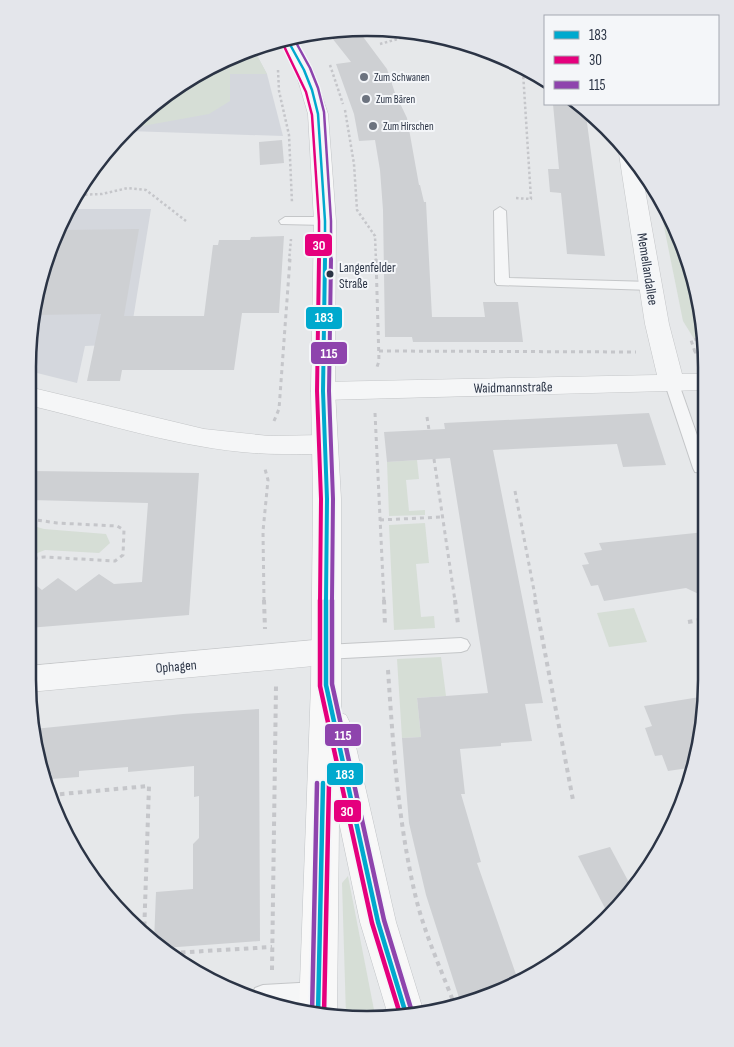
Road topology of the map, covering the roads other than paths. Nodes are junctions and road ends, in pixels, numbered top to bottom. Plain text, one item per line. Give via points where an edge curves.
1 (291, 46) edge
2 (632, 170) edge
3 (500, 211) road end
4 (289, 221) road end
5 (325, 221) junction
6 (652, 286) junction
7 (698, 382) edge
8 (672, 384) junction
9 (323, 391) junction
10 (36, 399) edge
11 (324, 444) junction
12 (698, 459) edge
13 (461, 645) road end
14 (325, 668) junction
15 (36, 679) edge
16 (269, 995) edge
17 (317, 1004) edge
18 (404, 1009) edge

1 - 5 main road via 304,70 318,114
2 - 6 street, Memellandallee
3 - 6 lane via 502,282
4 - 5 lane
5 - 9 main road
6 - 8 street, Memellandallee via 662,352
7 - 8 street, Waidmannstraße
8 - 9 street, Waidmannstraße
8 - 12 lane
9 - 11 main road
10 - 11 street via 204,438 269,445
11 - 14 main road via 327,499
13 - 14 lane via 387,650
14 - 15 street, Ophagen
14 - 17 main road
14 - 18 main road via 378,922
16 - 17 lane

